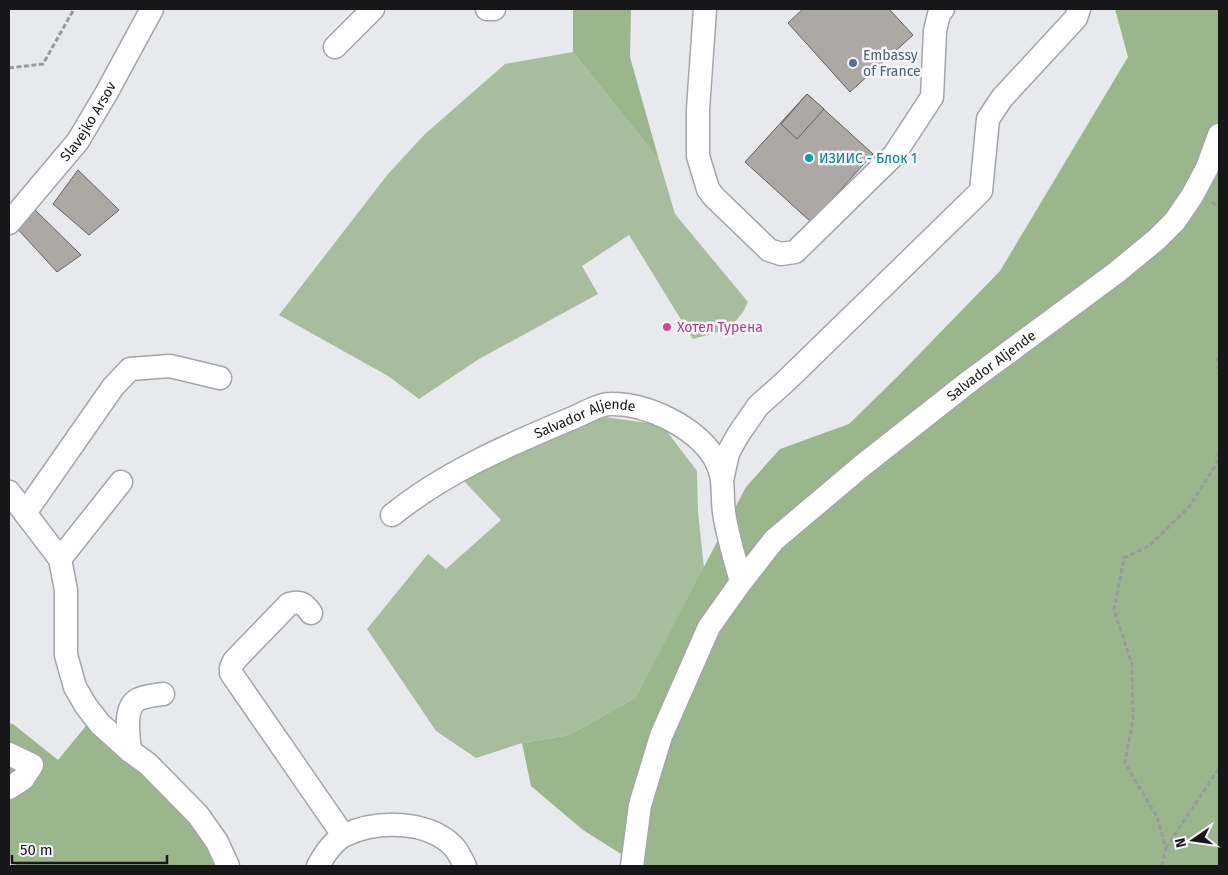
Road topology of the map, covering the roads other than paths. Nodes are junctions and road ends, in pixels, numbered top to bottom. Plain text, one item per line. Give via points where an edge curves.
1 (152, 9) edge
2 (373, 9) edge
3 (487, 9) edge
4 (494, 9) edge
5 (705, 9) edge
6 (943, 9) edge
7 (1079, 9) edge
8 (335, 47) dead end
9 (1219, 135) edge
10 (9, 223) edge
11 (220, 378) dead end
12 (723, 476) junction
13 (121, 482) dead end
14 (9, 492) edge
15 (25, 513) junction
16 (392, 516) dead end
17 (60, 559) junction
18 (741, 582) junction
19 (311, 612) dead end
20 (163, 694) dead end
21 (130, 751) junction
22 (9, 754) edge
23 (9, 788) edge
24 (343, 836) junction
25 (228, 866) edge
26 (318, 866) edge
27 (465, 866) edge
28 (632, 866) edge

1 - 10 street, Slavejko Arsov via 78,141
2 - 8 street
3 - 4 street
5 - 6 street via 698,109 700,164 713,196 770,250 781,254 795,252 894,155 918,119 932,97 934,31
7 - 12 street via 1076,18 1002,98 988,119 981,191 758,406 728,453
9 - 18 street, Salvador Aljende via 1192,196 1157,239 863,465 774,540
11 - 15 street via 170,366 130,369
12 - 16 street, Salvador Aljende via 701,442 672,420 638,406 608,404 506,446 408,502
12 - 18 street, Salvador Aljende via 724,512
13 - 17 street
14 - 15 street
15 - 17 street
17 - 21 street via 66,590 66,655 75,687 100,724
18 - 28 street, Salvador Aljende via 709,628 662,736 640,805
19 - 24 street via 305,604 289,604 234,661 231,673
20 - 21 street via 140,698 129,710
21 - 25 street via 148,764 198,815 217,842
22 - 23 street via 32,765 23,779
24 - 26 street via 324,854
24 - 27 street via 388,824 434,832 454,847

